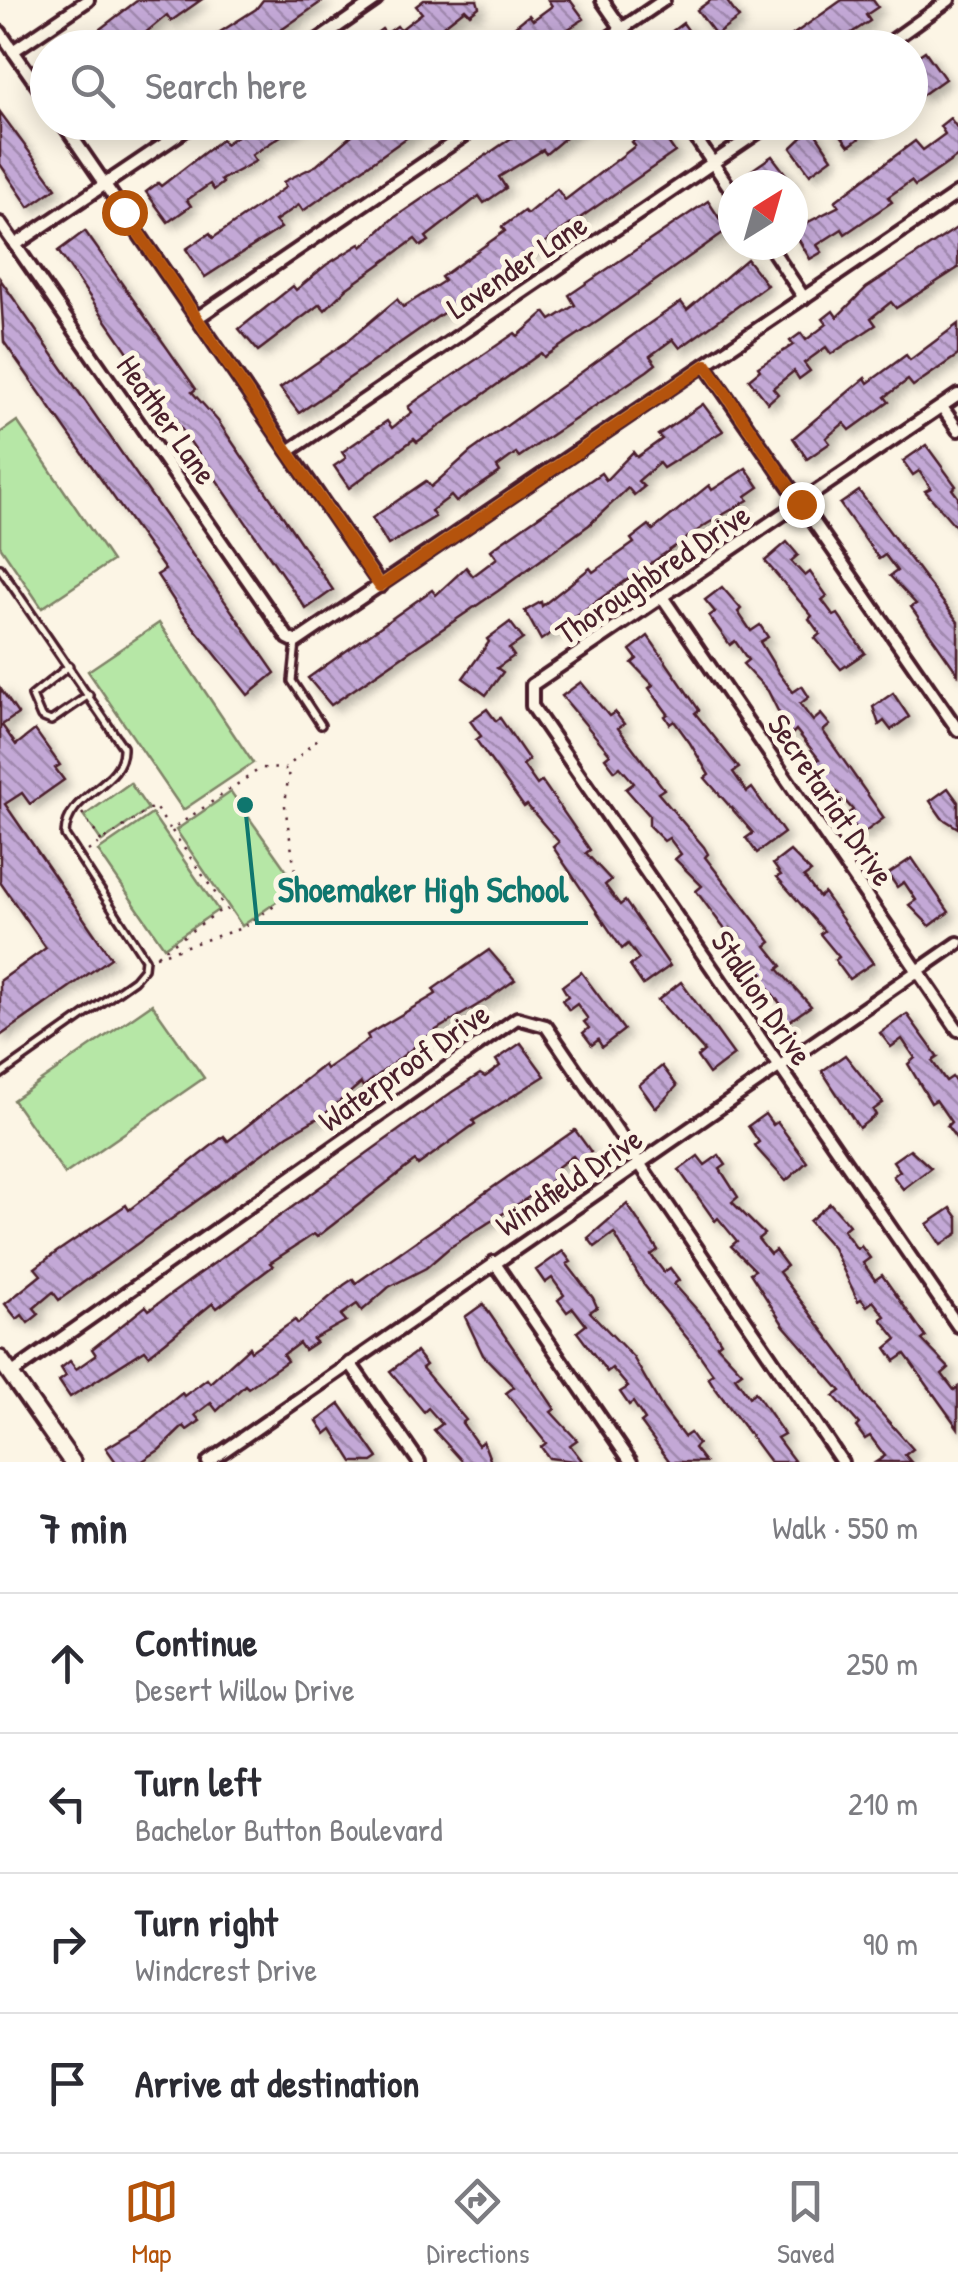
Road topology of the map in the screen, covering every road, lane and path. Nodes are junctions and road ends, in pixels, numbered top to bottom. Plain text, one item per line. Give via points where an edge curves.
1 (88, 0) edge
2 (376, 0) edge
3 (602, 0) edge
4 (664, 0) edge
5 (950, 0) edge
6 (622, 29) joint
7 (44, 30) edge
8 (333, 30) edge
9 (908, 30) edge
10 (0, 32) edge
11 (30, 39) edge
12 (13, 51) junction
13 (30, 75) edge
14 (74, 140) edge
15 (172, 140) edge
16 (458, 140) edge
17 (698, 140) edge
18 (747, 140) edge
19 (713, 163) junction
20 (718, 170) edge
21 (106, 186) junction
22 (958, 193) edge
23 (0, 223) edge
24 (16, 245) junction
25 (778, 260) edge
26 (804, 298) junction
27 (197, 318) junction
28 (706, 365) junction
29 (958, 396) edge
30 (942, 407) junction
31 (958, 430) edge
32 (289, 451) junction
33 (801, 504) junction
34 (0, 568) edge
35 (380, 586) junction
36 (663, 598) junction
37 (296, 642) junction
38 (69, 666) junction
39 (89, 695) junction
40 (530, 695) joint
41 (321, 725) joint
42 (958, 730) edge
43 (289, 766) junction
44 (74, 805) junction
45 (171, 830) junction
46 (102, 842) junction
47 (79, 858) junction
48 (225, 907) junction
49 (230, 913) dead end
50 (958, 944) edge
51 (154, 957) junction
52 (145, 959) junction
53 (918, 971) junction
54 (958, 1030) edge
55 (779, 1068) junction
56 (0, 1075) edge
57 (638, 1166) junction
58 (494, 1262) junction
59 (958, 1326) edge
60 (0, 1359) edge
61 (350, 1363) junction
62 (10, 1374) junction
63 (210, 1461) edge
64 (72, 1462) edge
65 (419, 1462) edge
66 (631, 1462) edge
67 (842, 1462) edge

1 - 7 street
2 - 8 street
3 - 6 street
4 - 6 street
5 - 9 street
10 - 12 street
11 - 12 street
12 - 13 street
14 - 21 street
15 - 21 street
16 - 27 street
17 - 19 street
18 - 19 street, Lavender Lane
19 - 20 street
19 - 32 street, Lavender Lane
21 - 24 street
21 - 27 street
22 - 26 street
23 - 24 street, Heather Lane
24 - 37 street, Heather Lane
25 - 26 street
26 - 28 street
27 - 32 street
28 - 33 street
28 - 35 street
29 - 30 street, Thoroughbred Drive
30 - 31 street
30 - 33 street, Thoroughbred Drive
32 - 35 street
33 - 36 street, Thoroughbred Drive
33 - 42 street
34 - 38 lane
35 - 37 street
36 - 40 street, Thoroughbred Drive via 532,686
36 - 53 street, Secretariat Drive
37 - 41 lane via 292,681
38 - 39 lane
38 - 39 lane via 32,696 41,717 51,721
39 - 44 lane via 124,757
40 - 55 street, Stallion Drive
41 - 43 path via 318,739
43 - 45 path via 261,768
43 - 51 path via 285,806 298,890 242,928
44 - 46 path
44 - 47 lane via 65,835
45 - 46 path via 154,806
45 - 48 path
46 - 47 path
47 - 52 lane
48 - 49 path
48 - 51 path
50 - 53 street, Windfield Drive
51 - 52 path
52 - 56 lane via 141,975
53 - 54 street, Secretariat Drive
53 - 55 street, Windfield Drive
55 - 57 street, Windfield Drive
55 - 59 street, Stallion Drive
57 - 58 street, Windfield Drive
57 - 62 street, Waterproof Drive via 546,1026 518,1018
57 - 67 street, Waterproof Drive
58 - 61 street, Windfield Drive
58 - 66 street
60 - 62 main road
61 - 63 street, Windfield Drive
61 - 65 street
62 - 64 main road

